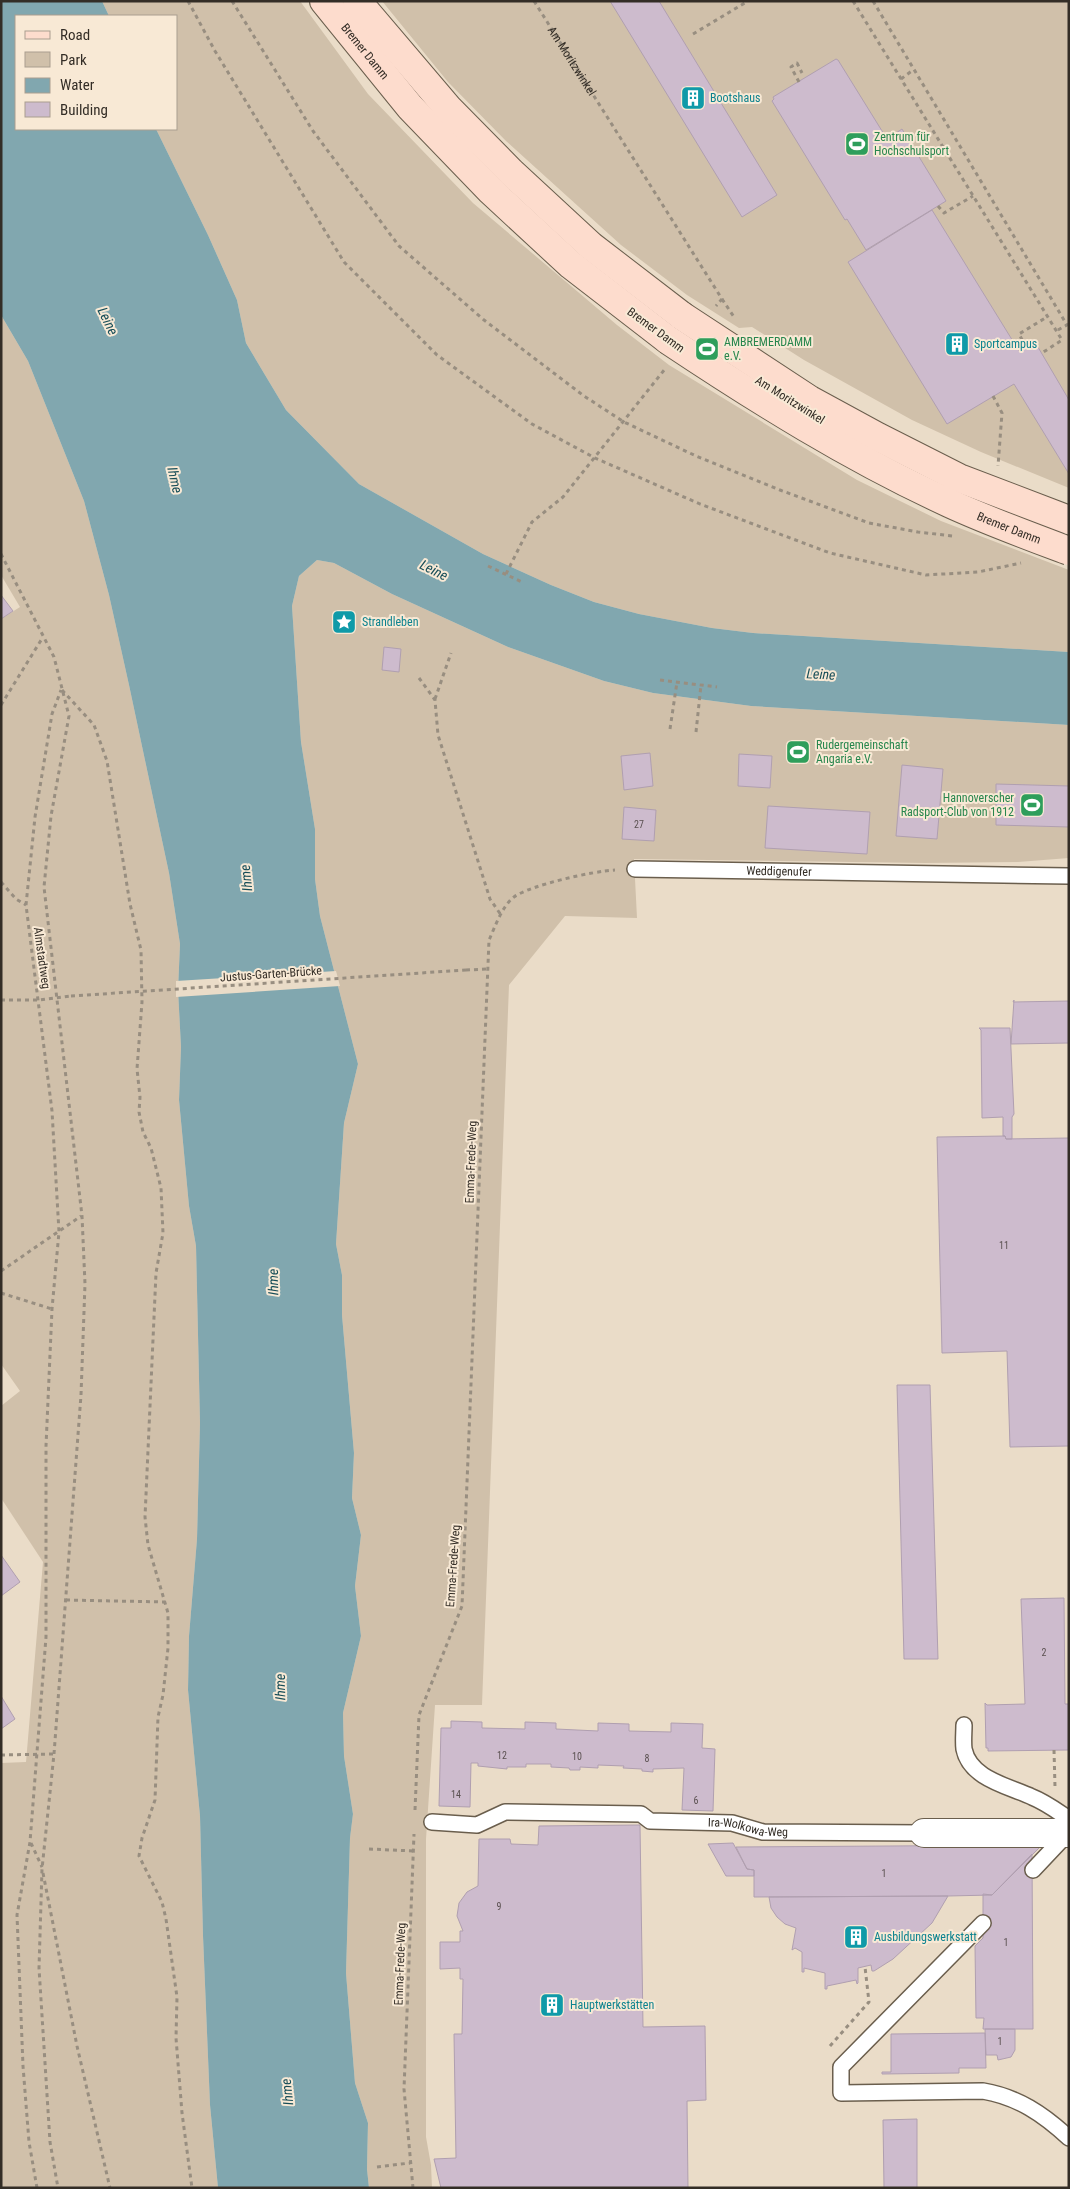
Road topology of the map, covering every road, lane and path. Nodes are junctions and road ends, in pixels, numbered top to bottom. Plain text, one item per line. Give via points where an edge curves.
1 (188, 1) edge
2 (232, 1) edge
3 (324, 1) edge
4 (357, 1) edge
5 (534, 1) edge
6 (748, 1) edge
7 (853, 1) edge
8 (873, 1) edge
9 (693, 34) dead end
10 (913, 70) junction
11 (802, 73) dead end
12 (901, 79) junction
13 (799, 82) dead end
14 (973, 196) junction
15 (938, 206) dead end
16 (722, 299) junction
17 (1047, 317) junction
18 (737, 321) dead end
19 (1068, 327) edge
20 (1056, 331) junction
21 (680, 332) junction
22 (1026, 347) dead end
23 (1042, 353) dead end
24 (993, 396) dead end
25 (624, 422) junction
26 (595, 458) junction
27 (990, 462) dead end
28 (998, 466) junction
29 (1007, 470) dead end
30 (1069, 520) edge
31 (958, 537) dead end
32 (1069, 537) edge
33 (1069, 551) edge
34 (1, 554) edge
35 (1030, 561) dead end
36 (488, 566) dead end
37 (506, 574) junction
38 (524, 583) dead end
39 (44, 637) junction
40 (451, 653) dead end
41 (419, 678) dead end
42 (660, 680) dead end
43 (677, 682) junction
44 (701, 685) junction
45 (717, 687) dead end
46 (61, 690) junction
47 (435, 700) junction
48 (1, 704) edge
49 (670, 729) dead end
50 (696, 732) dead end
51 (635, 869) joint
52 (1069, 876) edge
53 (1, 882) edge
54 (26, 905) junction
55 (501, 915) junction
56 (488, 969) junction
57 (56, 998) junction
58 (1, 1000) edge
59 (38, 1000) junction
60 (82, 1216) junction
61 (58, 1232) junction
62 (1, 1271) edge
63 (1, 1293) edge
64 (52, 1309) junction
65 (66, 1600) junction
66 (165, 1602) junction
67 (964, 1726) dead end
68 (1054, 1750) dead end
69 (38, 1754) junction
70 (54, 1754) junction
71 (1, 1755) edge
72 (1054, 1809) junction
73 (1069, 1819) edge
74 (415, 1820) dead end
75 (432, 1822) dead end
76 (414, 1830) dead end
77 (924, 1833) joint
78 (1069, 1833) edge
79 (30, 1842) junction
80 (368, 1849) dead end
81 (414, 1851) junction
82 (42, 1869) junction
83 (1033, 1870) dead end
84 (983, 1923) dead end
85 (864, 1967) dead end
86 (825, 2052) dead end
87 (1069, 2138) edge
88 (410, 2163) junction
89 (377, 2167) dead end
90 (37, 2188) edge
91 (58, 2188) edge
92 (110, 2188) edge
93 (192, 2188) edge
94 (413, 2188) edge

1 - 26 path via 344,262 438,356 532,424
2 - 25 path via 314,131 399,246 484,320 584,396
3 - 21 main road, Bremer Damm via 410,107 491,191 571,265
4 - 21 main road, Bremer Damm via 448,108
5 - 16 path, Am Moritzwinkel
6 - 9 path
7 - 12 path
8 - 10 path
10 - 12 path
10 - 19 path
11 - 13 path via 797,64 791,67
12 - 14 path
14 - 15 path via 944,213
14 - 17 path
16 - 18 path, Am Moritzwinkel
16 - 21 path
17 - 20 path
17 - 22 path via 1019,334
19 - 20 path
20 - 23 path via 1062,340
21 - 25 path
21 - 30 main road, Bremer Damm, bridge via 958,478
21 - 32 street, Am Moritzwinkel via 869,448 978,501
21 - 33 main road, Bremer Damm, bridge via 795,421 866,462 950,503
24 - 28 path via 1002,413
25 - 26 path
25 - 31 path via 696,456 869,523
26 - 35 path via 708,507 830,552 926,575 978,572
26 - 37 path via 563,497 532,522
27 - 28 path
28 - 29 path
34 - 39 path, Almstadtweg
36 - 37 path
37 - 38 path
39 - 46 path, Almstadtweg via 54,657
39 - 48 path
40 - 47 path
41 - 47 path
42 - 43 path
43 - 44 path
43 - 49 path
44 - 45 path
44 - 50 path
46 - 54 path, Almstadtweg via 52,714 34,817
46 - 57 path, Almstadtweg via 69,716 51,816 44,887
46 - 66 path via 94,725 108,761 130,904 141,950 142,1002 137,1069 139,1112 161,1188 163,1233 156,1273 146,1517 148,1545
47 - 55 path via 438,735 490,899
51 - 52 lane, Weddigenufer
51 - 55 path via 597,871 532,889 514,897
53 - 54 path
54 - 59 path, Almstadtweg
55 - 56 path via 489,940
56 - 57 path, Justus-Garten-Brücke, bridge
56 - 74 path, Emma-Frede-Weg via 462,1606 419,1715
57 - 59 path, Justus-Garten-Brücke
57 - 60 path, Almstadtweg
58 - 59 path, Justus-Garten-Brücke
59 - 61 path, Almstadtweg via 52,1112
60 - 61 path
60 - 65 path, Almstadtweg via 85,1284 81,1395
61 - 62 path
61 - 64 path, Almstadtweg
63 - 64 path
64 - 69 path, Almstadtweg via 46,1446 46,1637
65 - 66 path
65 - 70 path, Almstadtweg
66 - 93 path via 168,1648 158,1717 155,1800 139,1856 162,1902 166,1919 177,1998 176,2038
67 - 72 lane via 964,1750 975,1768 988,1778
68 - 72 path
69 - 70 path
69 - 71 path
69 - 79 path, Almstadtweg
70 - 82 path, Almstadtweg
72 - 73 lane
75 - 77 lane, Ira-Wolkowa-Weg via 477,1825 505,1812 641,1814 650,1821 732,1823 763,1832
76 - 81 path, Emma-Frede-Weg
77 - 78 street, Ira-Wolkowa-Weg
78 - 83 lane
79 - 82 path
79 - 90 path, Almstadtweg via 17,1915 23,2066 29,2142
80 - 81 path
81 - 88 path, Emma-Frede-Weg via 404,2089
82 - 91 path via 38,1968 50,2142
82 - 92 path via 77,2046
84 - 87 lane via 841,2067 840,2093 994,2092 1030,2107
85 - 86 path via 869,2002
88 - 89 path
88 - 94 path, Emma-Frede-Weg

